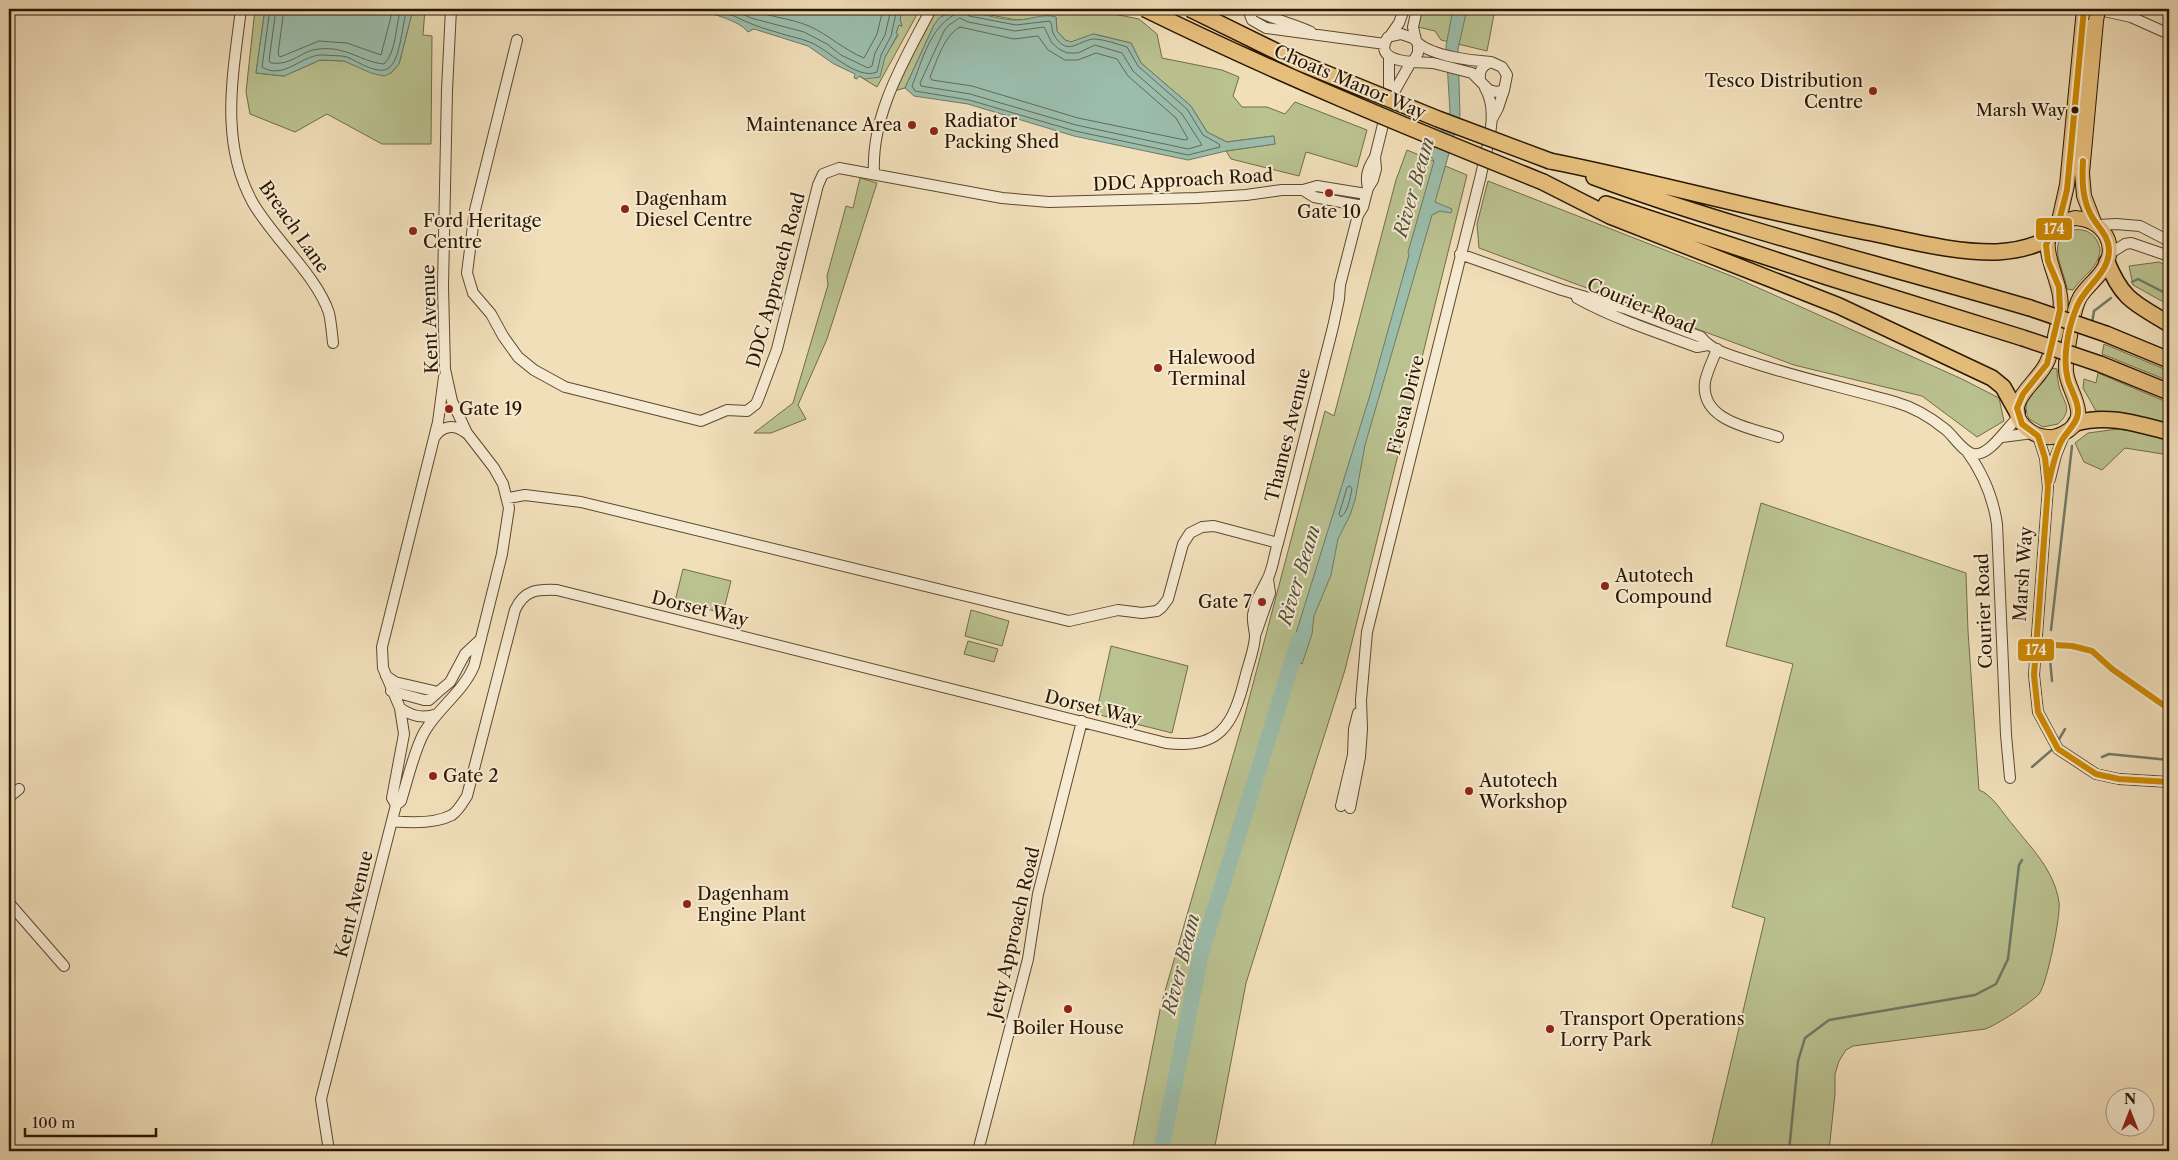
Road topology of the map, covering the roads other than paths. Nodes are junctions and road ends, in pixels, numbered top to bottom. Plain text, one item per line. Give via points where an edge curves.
1 (241, 9) edge
2 (451, 9) edge
3 (931, 9) edge
4 (1145, 9) edge
5 (1190, 9) edge
6 (1248, 9) edge
7 (1255, 9) edge
8 (1404, 9) edge
9 (1417, 9) edge
10 (2091, 13) edge
11 (1314, 33) junction
12 (2169, 34) edge
13 (517, 40) dead end
14 (1388, 40) junction
15 (1417, 42) junction
16 (1389, 57) junction
17 (1412, 62) junction
18 (1491, 62) junction
19 (1483, 84) junction
20 (1504, 90) junction
21 (1389, 100) junction
22 (1492, 119) junction
23 (1550, 161) junction
24 (874, 173) junction
25 (1543, 182) junction
26 (1303, 190) junction
27 (1367, 191) junction
28 (1363, 207) junction
29 (2096, 224) junction
30 (2058, 225) junction
31 (2048, 239) junction
32 (2169, 241) edge
33 (1460, 254) junction
34 (2169, 256) edge
35 (2108, 258) junction
36 (2169, 324) edge
37 (333, 343) dead end
38 (1712, 347) junction
39 (2169, 360) edge
40 (445, 369) junction
41 (2169, 392) edge
42 (2018, 414) junction
43 (2071, 428) junction
44 (2169, 432) edge
45 (467, 433) junction
46 (2036, 435) junction
47 (1778, 436) dead end
48 (2002, 436) junction
49 (433, 441) junction
50 (1966, 450) junction
51 (2048, 487) junction
52 (508, 498) junction
53 (1278, 543) junction
54 (481, 638) junction
55 (386, 676) junction
56 (391, 691) junction
57 (438, 692) junction
58 (400, 708) junction
59 (437, 713) junction
60 (1082, 721) junction
61 (1154, 740) joint
62 (2010, 778) dead end
63 (2169, 782) edge
64 (19, 789) dead end
65 (9, 797) edge
66 (396, 805) junction
67 (1345, 807) dead end
68 (392, 820) junction
69 (9, 903) edge
70 (64, 966) dead end
71 (329, 1151) edge
72 (978, 1151) edge

1 - 37 street, Breach Lane via 230,105 233,146 241,176 254,205 317,288 329,314
2 - 40 street, Kent Avenue via 446,100
3 - 24 street via 912,41 886,100 873,155
4 - 25 highway, Choats Manor Way, bridge via 1290,77
5 - 23 highway, Choats Manor Way, bridge via 1298,62
6 - 11 street via 1252,20 1266,28
7 - 11 street
8 - 14 street
9 - 15 street via 1413,27
10 - 12 street via 2131,17
10 - 29 main road via 2082,173 2084,196
10 - 30 main road via 2067,185
11 - 14 street
13 - 24 street, DDC Approach Road via 475,210 467,273 473,293 491,314 518,357 565,387 701,420 727,410 747,411 760,397 777,349 821,177 829,170 839,168
14 - 15 street via 1401,34
14 - 16 street
15 - 17 street via 1418,53
15 - 18 street via 1437,52
16 - 17 street
16 - 21 street, Thames Avenue
17 - 19 street via 1463,70 1472,73
17 - 21 street, Thames Avenue
18 - 19 street via 1481,69
18 - 20 street via 1506,73
19 - 20 street via 1493,92
19 - 22 street, Fiesta Drive via 1490,97
20 - 22 street, Fiesta Drive
21 - 27 street, Thames Avenue via 1375,157 1367,173
22 - 33 street, Fiesta Drive
23 - 31 highway via 1828,224 1949,247 1999,252
23 - 39 highway, bridge via 1658,201 2030,308
24 - 26 street, DDC Approach Road via 1002,198 1049,202 1197,198
25 - 41 highway, bridge via 1827,278 2023,338
25 - 42 highway via 1610,216 1839,306 1992,378 2004,387
26 - 27 street, DDC Approach Road via 1322,186
26 - 28 street via 1314,197
27 - 28 street, Thames Avenue
28 - 53 street, Thames Avenue via 1364,216 1346,287 1339,299
29 - 30 main road via 2075,218
29 - 32 street via 2140,226
29 - 35 main road via 2107,238
30 - 31 main road
31 - 42 main road via 2048,256 2060,287 2060,310 2048,362 2023,394
33 - 38 street, Courier Road via 1562,290 1611,303 1701,337
33 - 67 street, Fiesta Drive via 1367,632 1360,757
34 - 35 street via 2131,243
35 - 36 highway via 2114,279 2124,294
35 - 43 main road via 2102,272 2084,291 2075,310 2066,362 2067,378 2078,404
38 - 47 street via 1705,384 1710,406 1732,422
38 - 50 street, Courier Road via 1821,384 1908,406 1944,428
40 - 45 street, Kent Avenue via 452,401
40 - 49 street
42 - 46 main road via 2022,424
42 - 48 street
43 - 44 highway via 2091,419 2113,419
43 - 46 main road via 2055,437
43 - 51 street, Marsh Way via 2056,455
45 - 49 street via 448,427 439,431
45 - 52 street, Kent Avenue via 494,468
46 - 48 street
46 - 51 street, Marsh Way via 2045,458
48 - 50 street via 1981,453
49 - 55 street via 384,640 382,656
50 - 62 street, Courier Road via 1986,485 1996,524
51 - 63 street, Marsh Way via 2034,674 2038,712 2058,749 2096,774 2118,779
52 - 53 street via 525,495 581,502 1069,621 1118,610 1142,614 1157,611 1168,599 1183,544 1190,533 1202,527 1214,526
52 - 54 street, Kent Avenue via 509,516 502,554
53 - 61 street, Thames Avenue via 1268,579 1258,593 1254,609 1255,636 1239,702 1223,732 1195,744
54 - 57 street via 464,654 450,682
54 - 59 street, Kent Avenue via 468,681
55 - 56 street
55 - 57 street via 395,682
56 - 57 street via 424,700
56 - 58 street
58 - 59 street via 409,714 428,717
58 - 66 street via 404,734 392,798
59 - 66 street, Kent Avenue via 424,732 402,801
60 - 61 street, Dorset Way
60 - 68 street, Dorset Way via 557,590 538,589 523,597 515,610 467,796 452,814 435,820
60 - 72 street, Jetty Approach Road via 1038,894 1028,958
64 - 65 street
66 - 68 street, Kent Avenue
68 - 71 street, Kent Avenue via 321,1099
69 - 70 street

